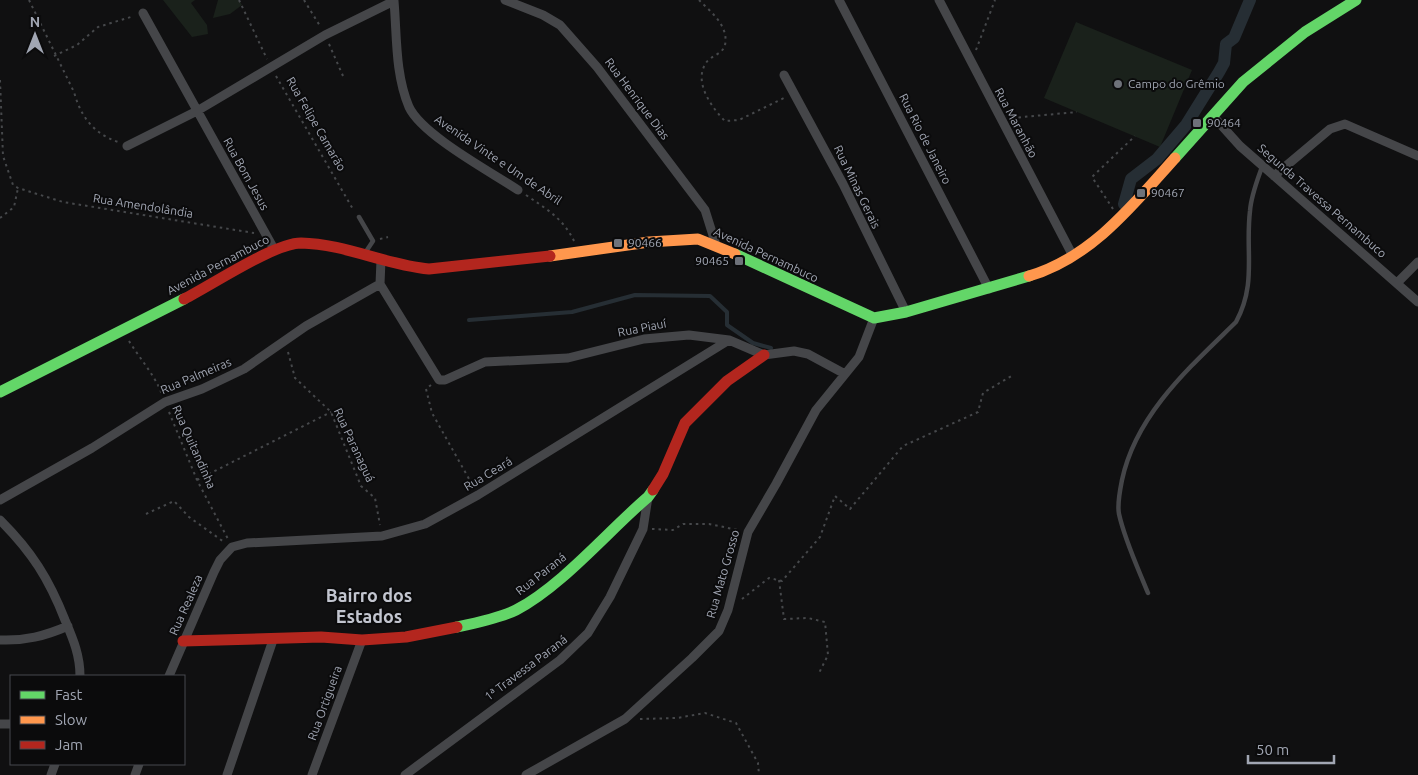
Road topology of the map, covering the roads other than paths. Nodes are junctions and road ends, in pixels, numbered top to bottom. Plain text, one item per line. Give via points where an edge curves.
1 (505, 0) edge
2 (839, 0) edge
3 (939, 0) edge
4 (1356, 0) edge
5 (394, 1) edge
6 (143, 13) road end
7 (784, 75) dead end
8 (197, 111) junction
9 (1213, 116) junction
10 (128, 146) road end
11 (1418, 156) edge
12 (1262, 167) junction
13 (1274, 176) junction
14 (518, 190) road end
15 (359, 217) road end
16 (716, 245) junction
17 (274, 249) junction
18 (364, 254) junction
19 (1073, 256) junction
20 (381, 260) junction
21 (1418, 262) edge
22 (1398, 282) junction
23 (380, 284) junction
24 (989, 288) junction
25 (1418, 302) edge
26 (906, 312) junction
27 (874, 318) junction
28 (729, 340) junction
29 (764, 355) junction
30 (845, 374) junction
31 (0, 392) edge
32 (648, 497) junction
33 (0, 500) edge
34 (0, 520) edge
35 (232, 548) joint
36 (1148, 593) dead end
37 (68, 626) junction
38 (0, 640) edge
39 (273, 640) junction
40 (362, 640) junction
41 (183, 641) junction
42 (80, 675) edge
43 (169, 675) edge
44 (227, 775) edge
45 (312, 775) edge
46 (404, 775) edge
47 (526, 775) edge

1 - 16 street, Rua Henrique Dias via 560,25 597,66 706,210
2 - 24 street, Rua Rio de Janeiro
3 - 19 street, Rua Maranhão
4 - 9 street via 1271,58 1243,82
5 - 8 street via 325,35
5 - 14 street, Avenida Vinte e Um de Abril via 399,73 410,109 433,134
6 - 8 street, Rua Bom Jesus
7 - 26 street, Rua Minas Gerais via 843,184
8 - 10 street
8 - 17 street, Rua Bom Jesus
9 - 12 street, Segunda Travessa Pernambuco
9 - 19 street via 1120,219
11 - 13 street via 1345,124 1330,129
12 - 13 street, Segunda Travessa Pernambuco
12 - 36 lane via 1249,213 1249,286 1245,306 1236,322 1155,408 1134,442 1125,467 1119,513
13 - 22 street, Segunda Travessa Pernambuco
15 - 18 lane via 373,241
16 - 20 street, Avenida Pernambuco via 698,239 676,239 450,269 409,267
16 - 27 street, Avenida Pernambuco
17 - 18 street, Avenida Pernambuco via 317,243
17 - 31 street, Avenida Pernambuco via 217,282
18 - 20 street, Avenida Pernambuco
19 - 24 street via 1045,271
20 - 23 street
21 - 22 street
22 - 25 street, Segunda Travessa Pernambuco
23 - 28 street, Rua Piauí via 439,380 485,362 568,358 644,339 689,335
23 - 33 street, Rua Palmeiras via 306,326 244,369 165,402
24 - 26 street
26 - 27 street
27 - 30 street, Rua Mato Grosso via 859,358
28 - 29 street, Rua Piauí
28 - 35 street, Rua Ceará via 478,495 425,524 382,536 270,541
29 - 30 street, Rua Piauí via 801,353
29 - 32 street, Rua Paraná via 727,381 685,423 663,474
30 - 47 street, Rua Mato Grosso via 806,427 748,532 728,610 719,631 625,719
32 - 40 street, Rua Paraná via 555,583 514,611 406,637
32 - 46 street, 1ª Travessa Paraná via 643,529 603,610 578,644
34 - 37 street via 39,564
35 - 41 street, Rua Realeza via 220,560
37 - 38 street via 28,640
37 - 42 street via 78,652
39 - 40 street, Rua Paraná via 321,636
39 - 41 street, Rua Paraná
39 - 44 street
40 - 45 street, Rua Ortigueira
41 - 43 street, Rua Realeza

